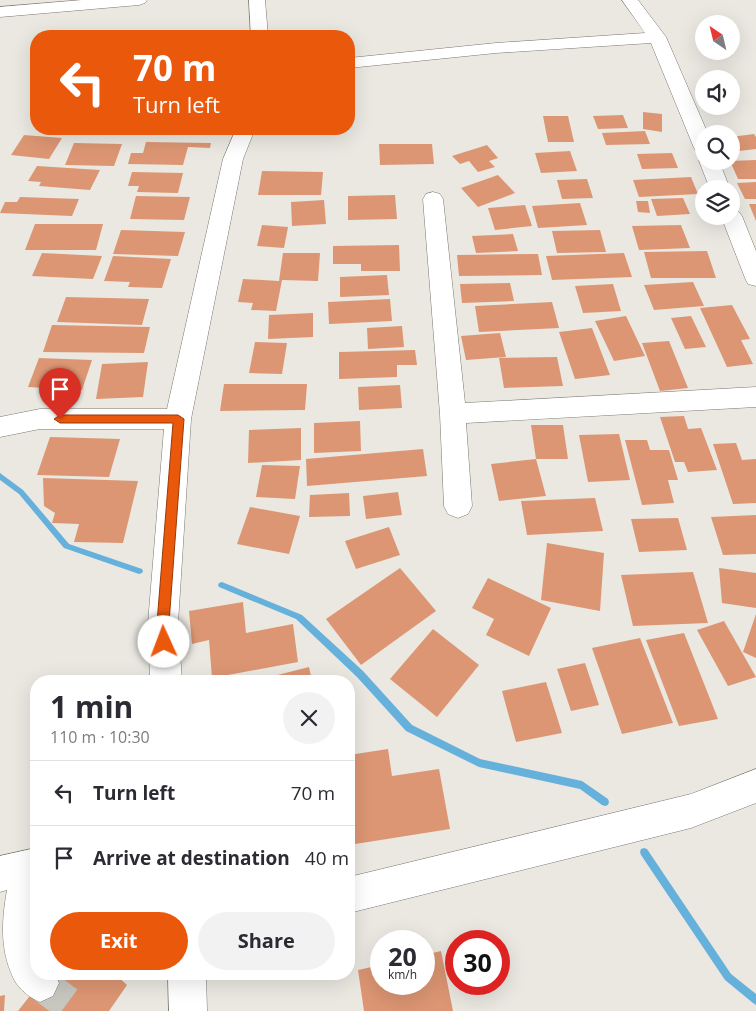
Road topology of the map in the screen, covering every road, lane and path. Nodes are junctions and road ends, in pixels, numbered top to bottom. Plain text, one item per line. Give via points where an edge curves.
1 (139, 0) edge
2 (257, 0) edge
3 (630, 0) edge
4 (65, 3) edge
5 (0, 12) edge
6 (260, 30) edge
7 (657, 36) junction
8 (355, 63) edge
9 (695, 127) edge
10 (242, 135) edge
11 (433, 199) dead end
12 (735, 225) edge
13 (756, 278) edge
14 (756, 397) edge
15 (453, 414) junction
16 (178, 419) junction
17 (0, 427) edge
18 (458, 506) dead end
19 (166, 675) edge
20 (756, 786) edge
21 (21, 869) edge
22 (355, 895) edge
23 (30, 970) tunnel mouth
24 (38, 980) edge
25 (187, 980) edge
26 (40, 983) tunnel mouth
27 (188, 1011) edge

1 - 4 street
2 - 6 street
3 - 7 street
4 - 5 street
7 - 8 street via 496,48
7 - 9 street
10 - 16 street via 233,159
11 - 15 street
12 - 13 street
14 - 15 street
15 - 18 street
16 - 17 street via 40,419
16 - 19 street via 163,623
20 - 22 street via 690,811
21 - 23 street via 21,959
24 - 26 street
25 - 27 street

